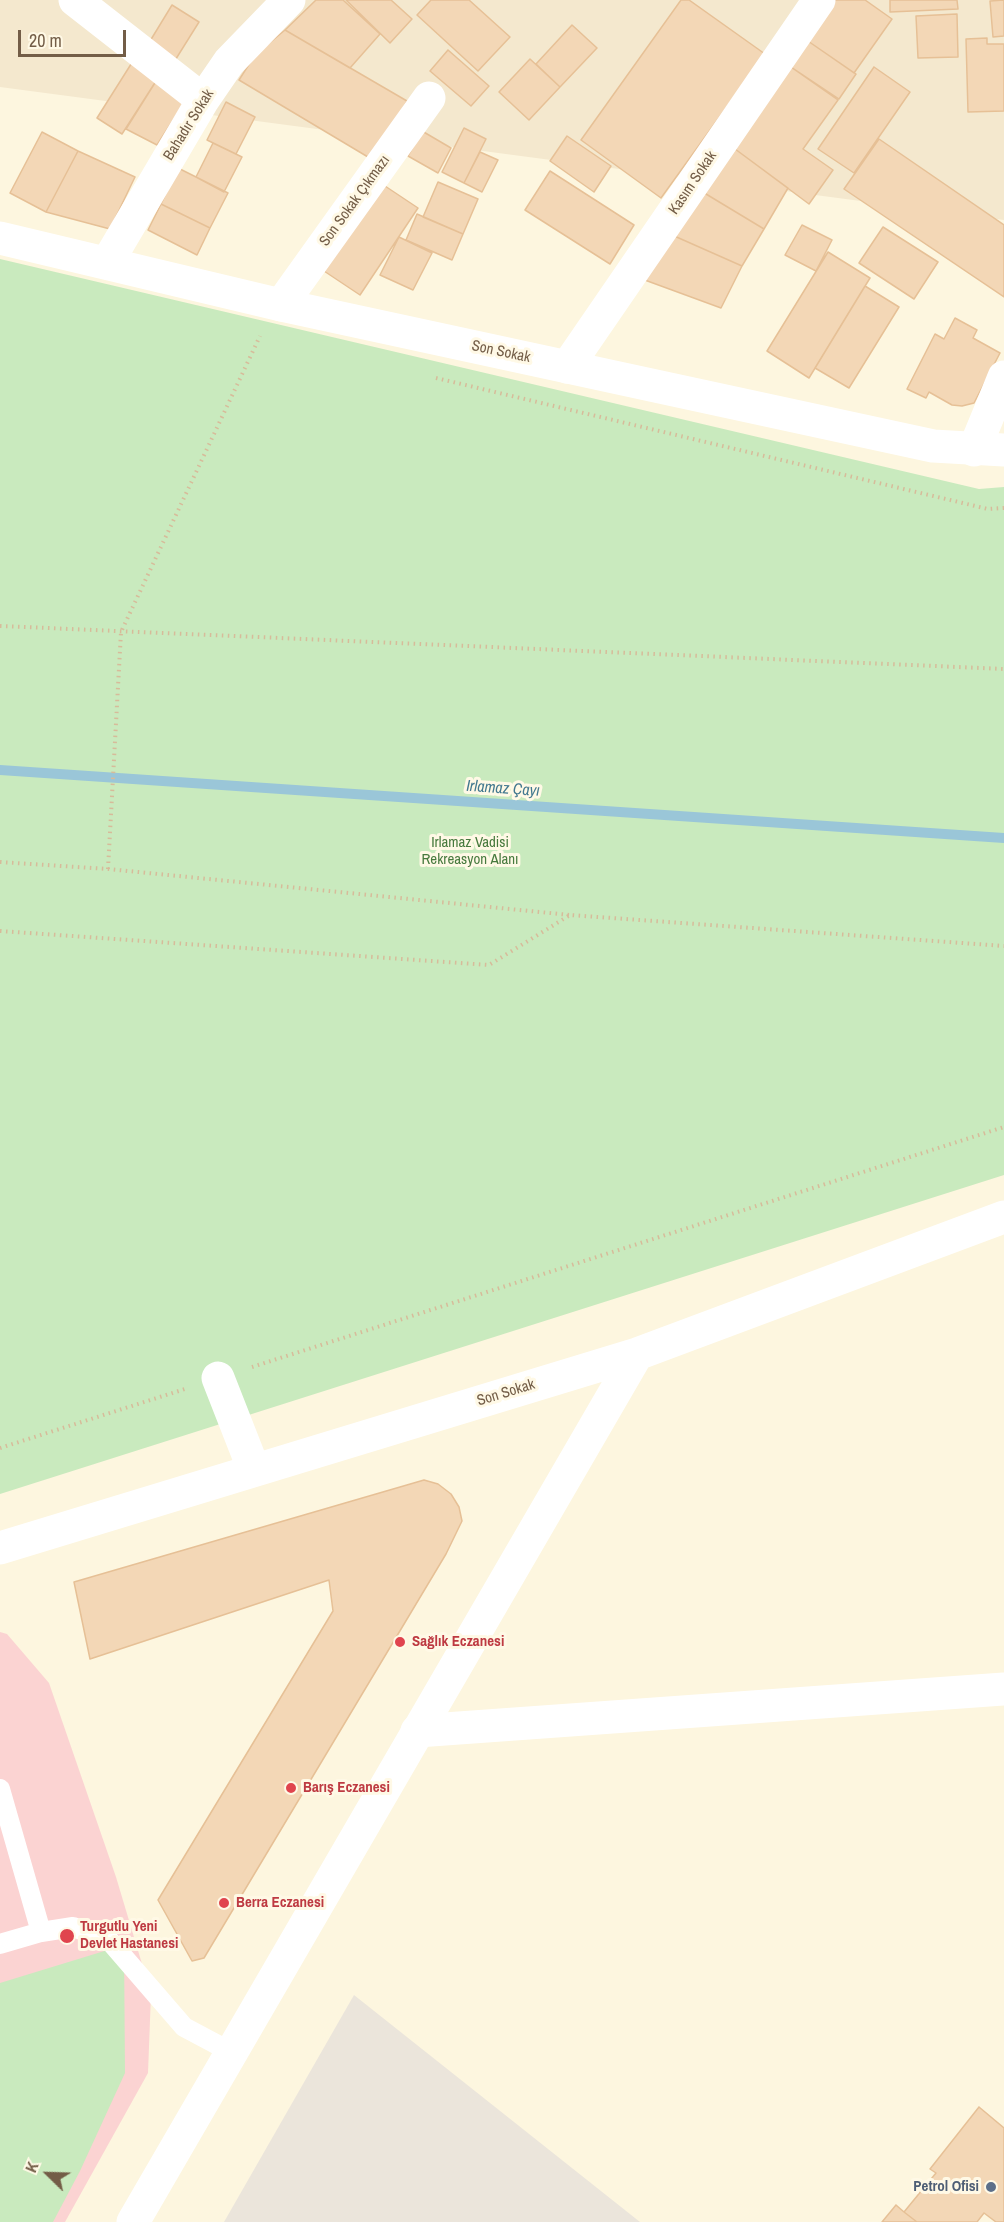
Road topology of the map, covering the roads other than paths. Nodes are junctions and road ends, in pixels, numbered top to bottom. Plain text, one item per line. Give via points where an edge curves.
1 (75, 0) edge
2 (289, 0) edge
3 (813, 2) edge
4 (429, 98) dead end
5 (203, 100) junction
6 (0, 238) edge
7 (107, 263) junction
8 (281, 304) junction
9 (567, 367) junction
10 (1004, 377) edge
11 (989, 450) edge
12 (1004, 1217) edge
13 (636, 1354) junction
14 (218, 1378) road end
15 (254, 1470) junction
16 (0, 1548) edge
17 (1004, 1689) edge
18 (417, 1731) junction
19 (0, 1789) edge
20 (41, 1932) junction
21 (0, 1944) edge
22 (231, 2052) junction
23 (133, 2222) edge

1 - 5 street
2 - 5 street, Bahadır Sokak via 230,62
3 - 9 street, Kasım Sokak
4 - 8 street, Son Sokak Çıkmazı
5 - 7 street, Bahadır Sokak
6 - 7 street, Son Sokak
7 - 8 street, Son Sokak
8 - 9 street, Son Sokak
9 - 11 street, Son Sokak via 933,446
10 - 11 street
12 - 13 street, Son Sokak
13 - 15 street, Son Sokak
13 - 18 street
14 - 15 street
15 - 16 street, Son Sokak
17 - 18 street
18 - 22 street
19 - 20 lane
20 - 21 lane
20 - 22 lane via 73,1927 108,1939 184,2026
22 - 23 street

